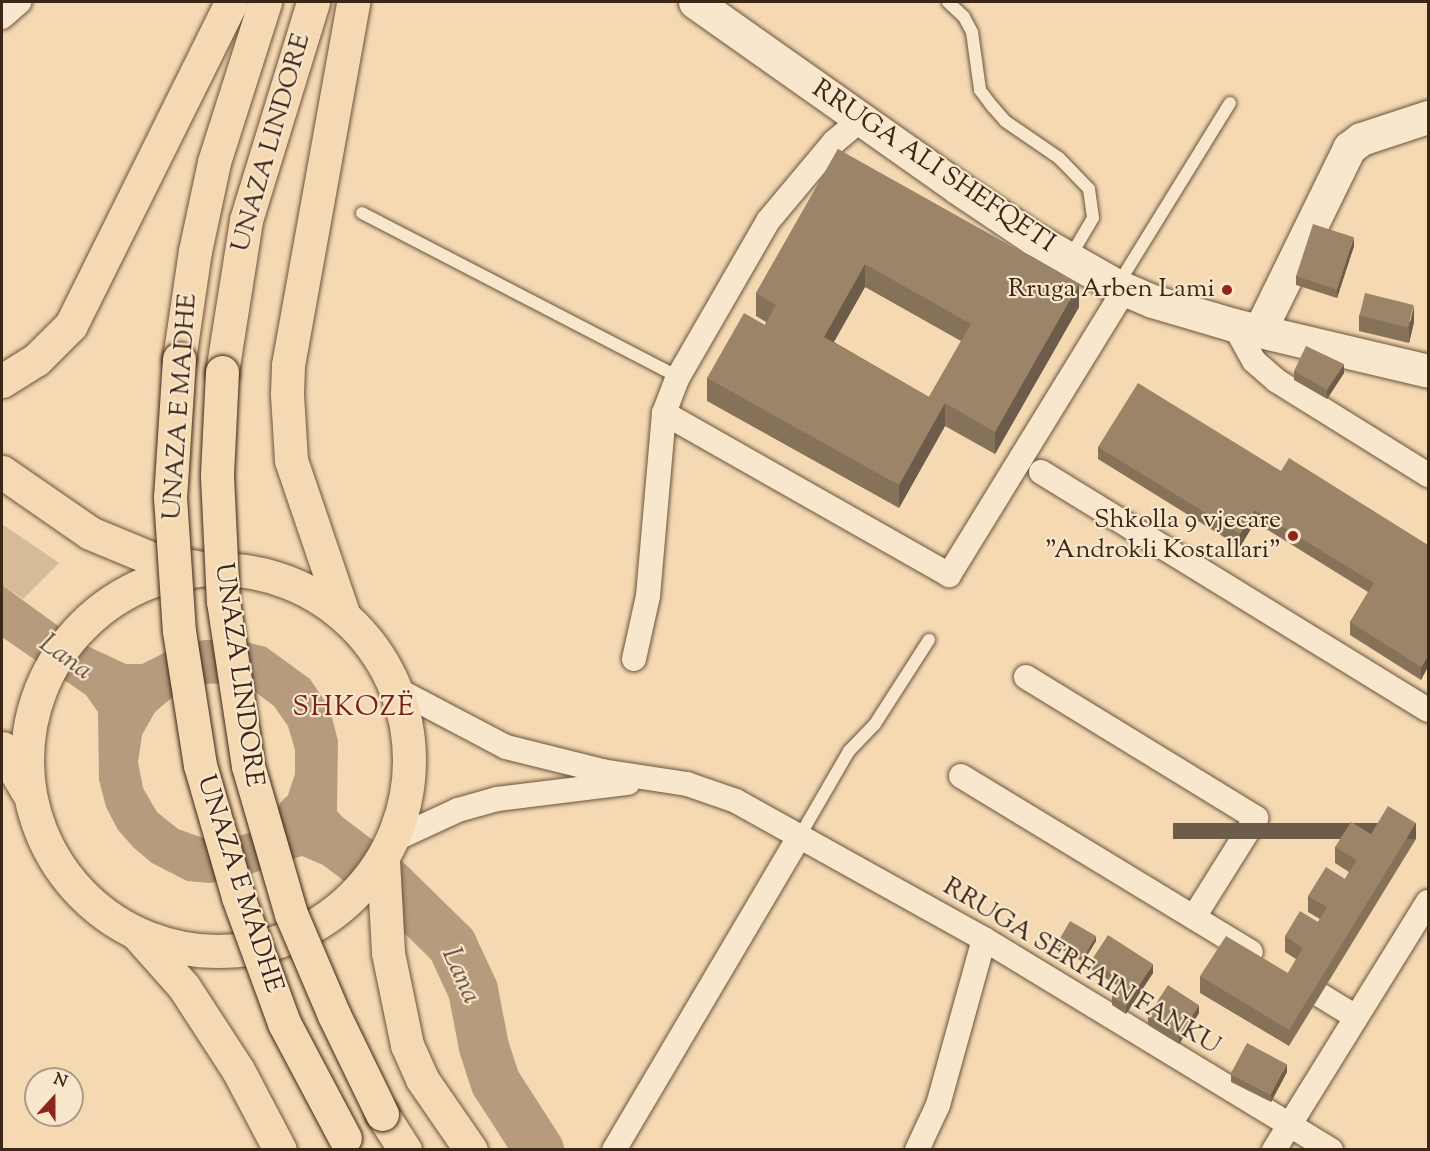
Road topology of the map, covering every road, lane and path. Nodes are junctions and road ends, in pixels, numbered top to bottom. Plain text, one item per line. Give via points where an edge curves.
1 (19, 2) edge
2 (231, 2) edge
3 (265, 2) edge
4 (313, 2) edge
5 (353, 2) edge
6 (694, 2) edge
7 (948, 2) edge
8 (2, 17) edge
9 (1230, 103) dead end
10 (1428, 117) edge
11 (860, 120) junction
12 (362, 213) dead end
13 (1069, 258) junction
14 (1121, 287) junction
15 (1247, 328) junction
16 (1428, 371) edge
17 (678, 377) junction
18 (2, 381) edge
19 (664, 413) junction
20 (2, 472) edge
21 (1041, 472) dead end
22 (1428, 475) edge
23 (207, 569) junction
24 (344, 616) junction
25 (928, 640) dead end
26 (634, 658) dead end
27 (1026, 677) dead end
28 (396, 689) junction
29 (1428, 710) edge
30 (2, 748) edge
31 (961, 776) dead end
32 (650, 781) junction
33 (27, 791) junction
34 (798, 839) junction
35 (388, 850) junction
36 (1428, 902) edge
37 (1194, 917) junction
38 (137, 934) junction
39 (984, 939) junction
40 (1275, 966) edge
41 (1320, 995) edge
42 (1356, 1017) junction
43 (1289, 1124) junction
44 (349, 1144) edge
45 (280, 1149) edge
46 (405, 1149) edge
47 (471, 1149) edge
48 (614, 1149) edge
49 (917, 1149) edge
50 (1274, 1149) edge
51 (1331, 1149) edge

1 - 8 street
2 - 18 main road via 71,325 36,360
3 - 44 main road, UNAZA E MADHE, bridge via 212,172 195,250 179,359 170,497 179,631 200,765 238,897 284,1023
4 - 46 main road, UNAZA LINDORE, bridge via 246,220 222,372 217,476 223,601 248,766 291,914 382,1114
5 - 24 main road via 291,343 287,394 291,460
6 - 11 main road, RRUGA ALI SHEFQETI
7 - 13 lane via 964,16 972,32 980,90 1005,121 1059,158 1089,189 1093,218
9 - 14 lane
10 - 15 main road via 1361,139 1349,147
11 - 13 main road, RRUGA ALI SHEFQETI via 1033,238
11 - 17 street via 802,176 768,221
12 - 17 lane
13 - 14 main road, RRUGA ALI SHEFQETI
14 - 15 main road, RRUGA ALI SHEFQETI
14 - 19 street via 949,574
15 - 16 main road, RRUGA ALI SHEFQETI
15 - 22 street via 1254,361 1277,381
17 - 19 street
19 - 26 street via 648,596
20 - 23 main road via 90,533 153,559
21 - 29 street
23 - 24 main road via 256,573 275,579 303,589
23 - 33 main road via 159,578 114,599 76,631 46,674 30,722
24 - 28 main road via 376,652
25 - 34 lane via 875,724 849,751
27 - 37 street via 1256,818
28 - 32 street, RRUGA SERFAIN FANKU via 506,747
28 - 35 main road via 410,744 407,793
30 - 33 main road
31 - 37 street
32 - 34 street, RRUGA SERFAIN FANKU via 711,790
32 - 35 street, RRUGA SERFAIN FANKU via 497,799 458,810
33 - 38 main road via 36,822 59,868 94,906
34 - 39 street, RRUGA SERFAIN FANKU
34 - 48 street
35 - 38 main road via 353,897 332,915 287,939 237,951 186,949
35 - 47 main road via 385,922 394,998 407,1045 422,1079
36 - 42 street
37 - 40 street
38 - 45 main road via 184,987 238,1070
39 - 43 street, RRUGA SERFAIN FANKU
39 - 49 street via 938,1105
41 - 42 street
42 - 43 street
43 - 50 street
43 - 51 street, RRUGA SERFAIN FANKU

